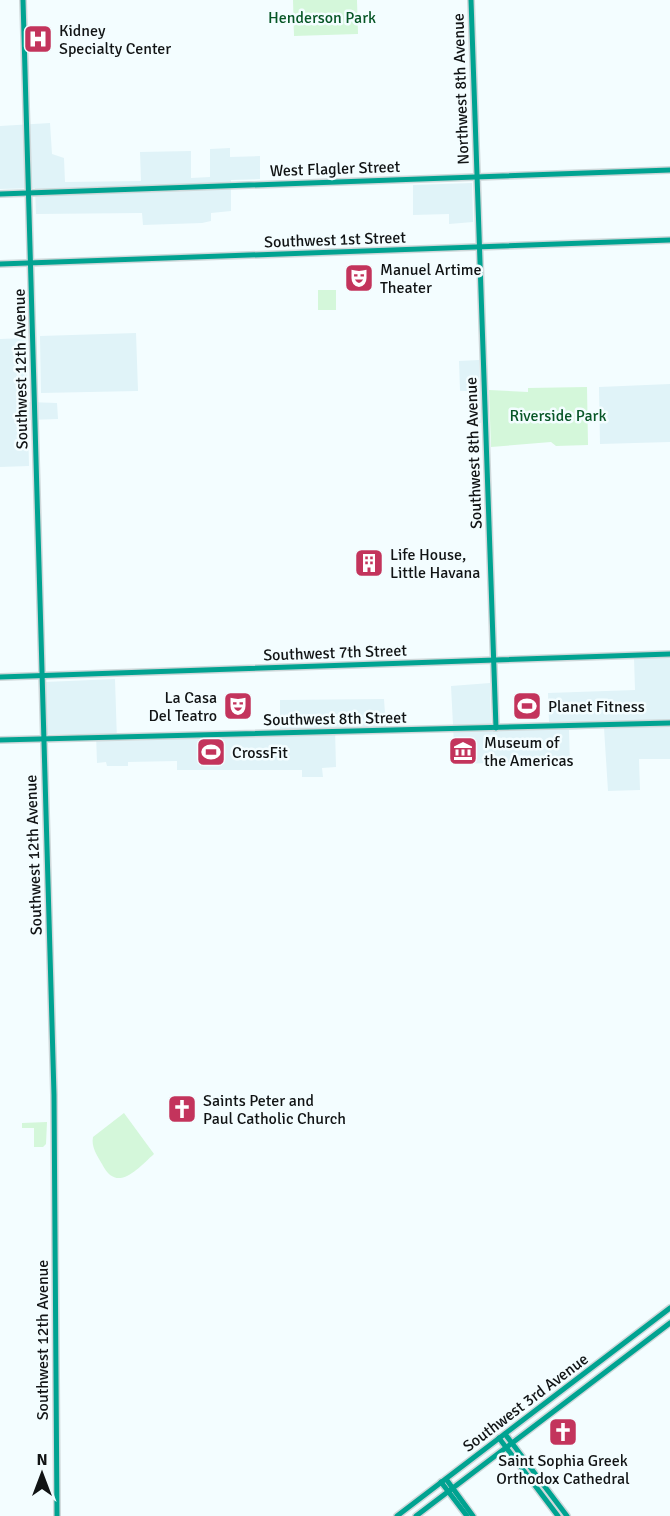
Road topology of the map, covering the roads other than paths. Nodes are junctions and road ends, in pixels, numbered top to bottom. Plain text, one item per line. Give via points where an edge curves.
1 (23, 0) edge
2 (471, 0) edge
3 (670, 170) edge
4 (477, 177) junction
5 (29, 192) junction
6 (0, 194) edge
7 (670, 240) edge
8 (479, 247) junction
9 (30, 262) junction
10 (0, 264) edge
11 (670, 654) edge
12 (493, 660) junction
13 (41, 675) junction
14 (0, 677) edge
15 (670, 723) edge
16 (496, 729) junction
17 (42, 738) junction
18 (0, 740) edge
19 (670, 1308) edge
20 (670, 1323) edge
21 (505, 1434) junction
22 (499, 1438) junction
23 (512, 1443) junction
24 (506, 1447) junction
25 (444, 1481) junction
26 (450, 1490) junction
27 (57, 1516) edge
28 (397, 1516) edge
29 (416, 1516) edge
30 (467, 1516) edge
31 (473, 1516) edge
32 (558, 1516) edge
33 (567, 1516) edge

1 - 5 main road, Southwest 12th Avenue
2 - 4 main road, Northwest 8th Avenue
3 - 4 main road, West Flagler Street
4 - 5 main road, West Flagler Street
4 - 8 main road, Southwest 8th Avenue
5 - 6 main road, West Flagler Street
5 - 9 main road, Southwest 12th Avenue
7 - 8 main road, Southwest 1st Street
8 - 9 main road, Southwest 1st Street
8 - 12 main road, Southwest 8th Avenue
9 - 10 main road, Southwest 1st Street
9 - 13 main road, Southwest 12th Avenue
11 - 12 main road, Southwest 7th Street
12 - 13 main road, Southwest 7th Street
12 - 16 main road, Southwest 8th Avenue
13 - 14 main road, Southwest 7th Street
13 - 17 main road, Southwest 12th Avenue
15 - 16 main road, Southwest 8th Street
16 - 17 main road, Southwest 8th Street
17 - 18 main road, Southwest 8th Street
17 - 27 main road, Southwest 12th Avenue via 54,1095
19 - 21 main road, Southwest 3rd Avenue
20 - 23 main road, Southwest 3rd Avenue
21 - 22 main road, Southwest 3rd Avenue
21 - 23 main road
22 - 24 main road
22 - 25 main road, Southwest 3rd Avenue
23 - 24 main road, Southwest 3rd Avenue
23 - 33 main road
24 - 26 main road, Southwest 3rd Avenue
24 - 32 main road
25 - 26 main road
25 - 28 main road, Southwest 3rd Avenue
26 - 29 main road, Southwest 3rd Avenue
26 - 30 main road
26 - 31 main road

